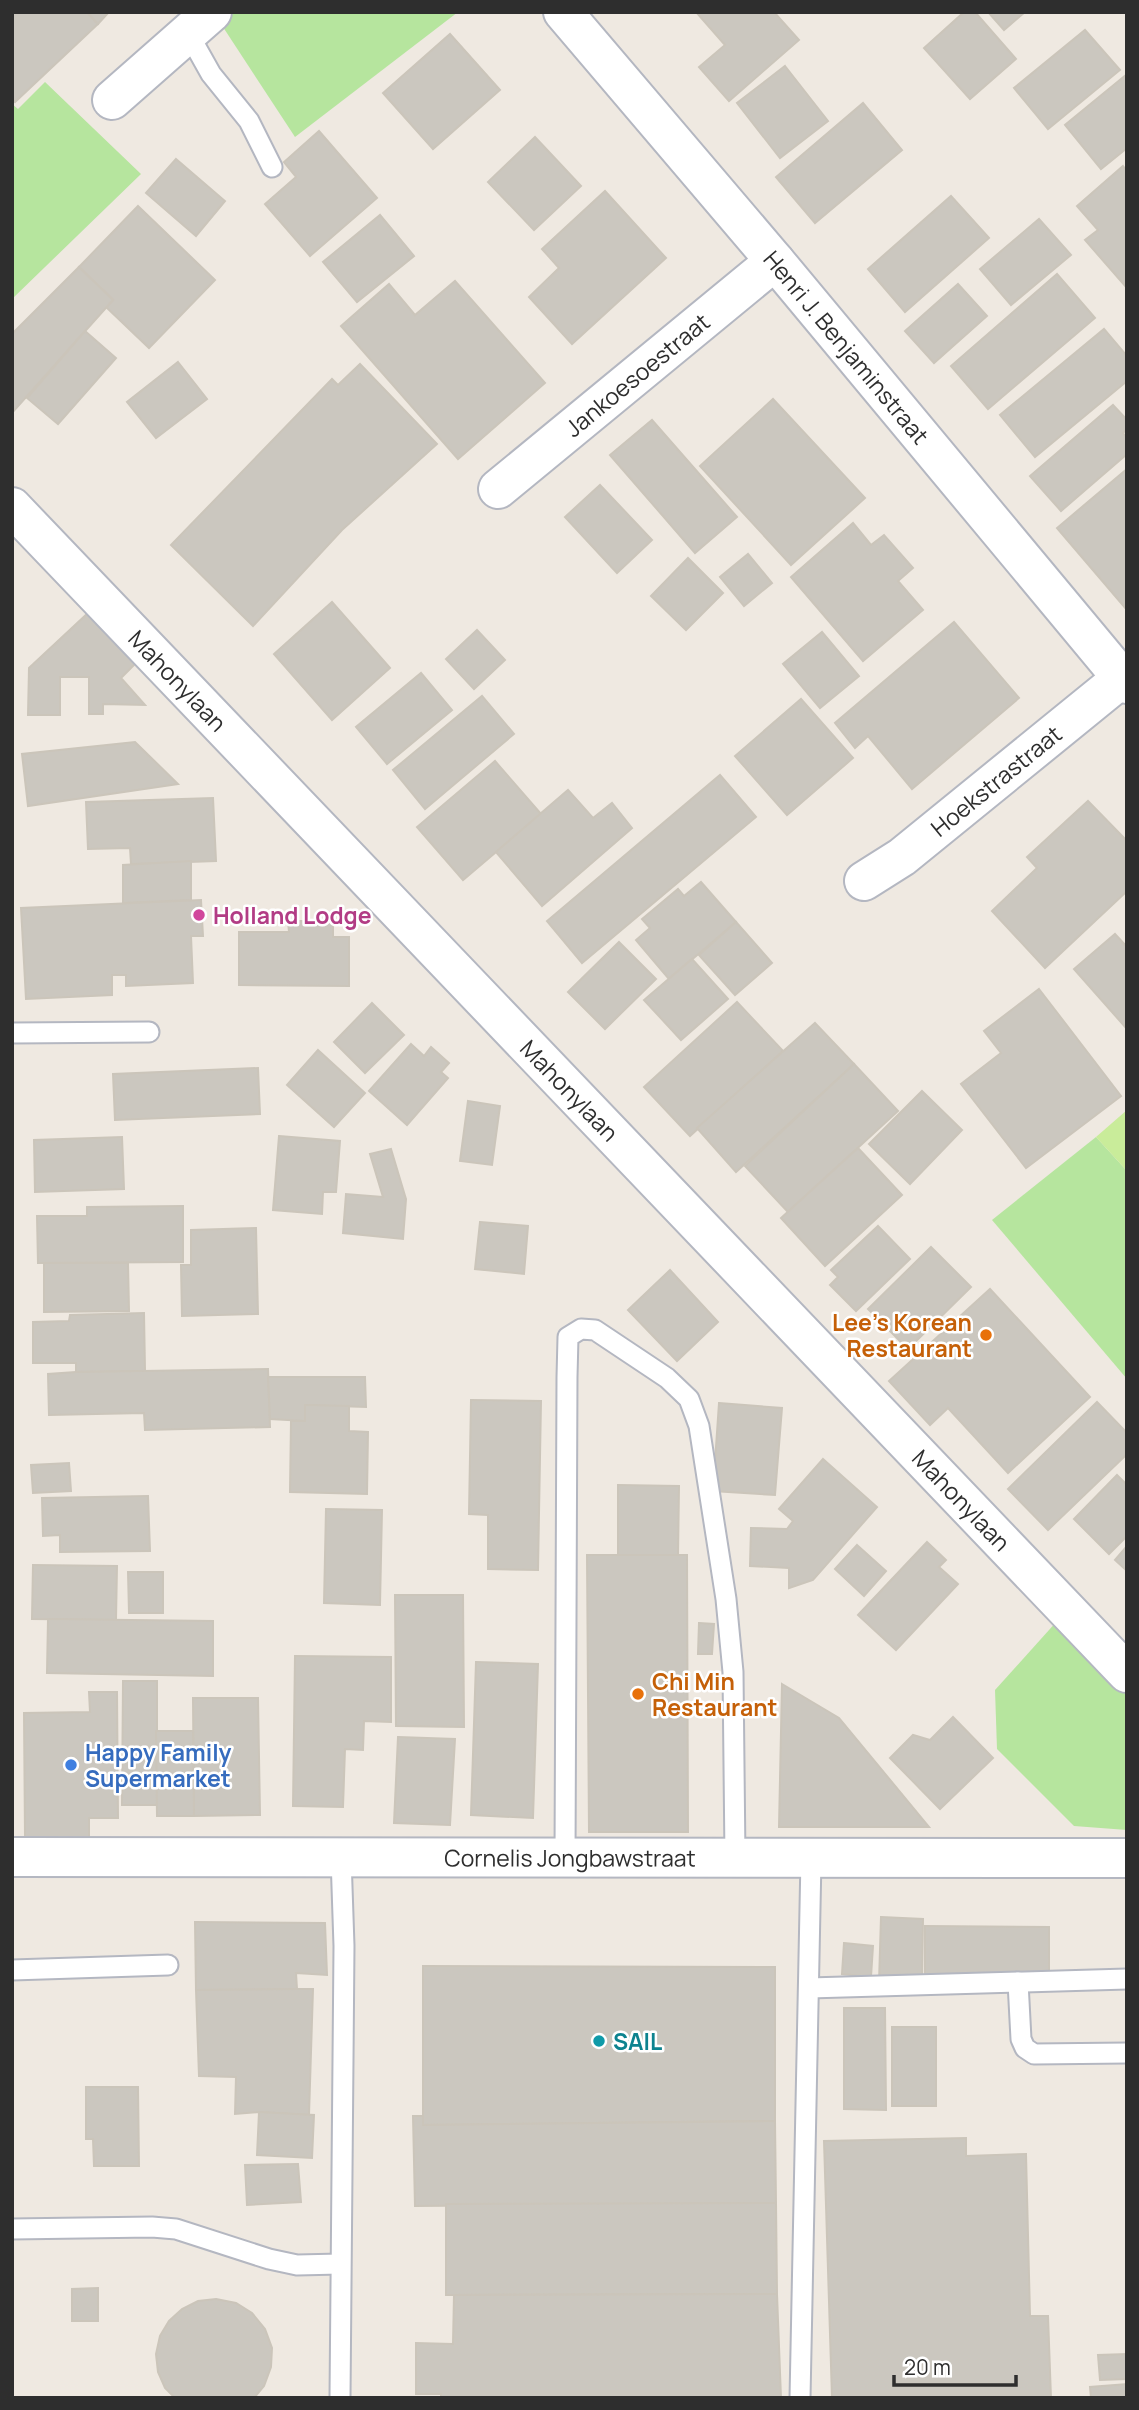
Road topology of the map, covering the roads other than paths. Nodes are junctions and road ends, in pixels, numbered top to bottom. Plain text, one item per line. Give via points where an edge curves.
1 (563, 12) edge
2 (200, 23) edge
3 (112, 100) dead end
4 (272, 167) dead end
5 (775, 261) junction
6 (498, 489) dead end
7 (12, 507) edge
8 (1125, 679) edge
9 (863, 881) dead end
10 (149, 1032) dead end
11 (12, 1033) edge
12 (1127, 1673) edge
13 (12, 1857) edge
14 (341, 1857) junction
15 (565, 1858) junction
16 (735, 1858) junction
17 (811, 1858) junction
18 (1127, 1858) edge
19 (167, 1965) dead end
20 (12, 1969) edge
21 (1127, 1979) edge
22 (1018, 1982) junction
23 (809, 1988) junction
24 (1127, 2053) edge
25 (12, 2229) edge
26 (340, 2264) junction
27 (340, 2398) edge
28 (800, 2398) edge

1 - 5 street, Henri J. Benjaminstraat
2 - 3 street
2 - 4 lane via 211,74 249,121
5 - 6 street, Jankoesoestraat
5 - 8 street, Henri J. Benjaminstraat
7 - 12 street, Mahonylaan
8 - 9 street, Hoekstrastraat via 902,857
10 - 11 lane
13 - 14 street, Cornelis Jongbawstraat
14 - 15 street, Cornelis Jongbawstraat
14 - 26 lane
15 - 16 street, Cornelis Jongbawstraat
15 - 16 lane via 568,1337 581,1329 595,1330 667,1378 689,1399 699,1426 733,1672
16 - 17 street, Cornelis Jongbawstraat
17 - 18 street, Cornelis Jongbawstraat
17 - 23 lane
19 - 20 lane
21 - 22 lane
22 - 23 lane
22 - 24 lane via 1021,2039 1034,2054
23 - 28 lane
25 - 26 lane via 176,2229 297,2265
26 - 27 lane

